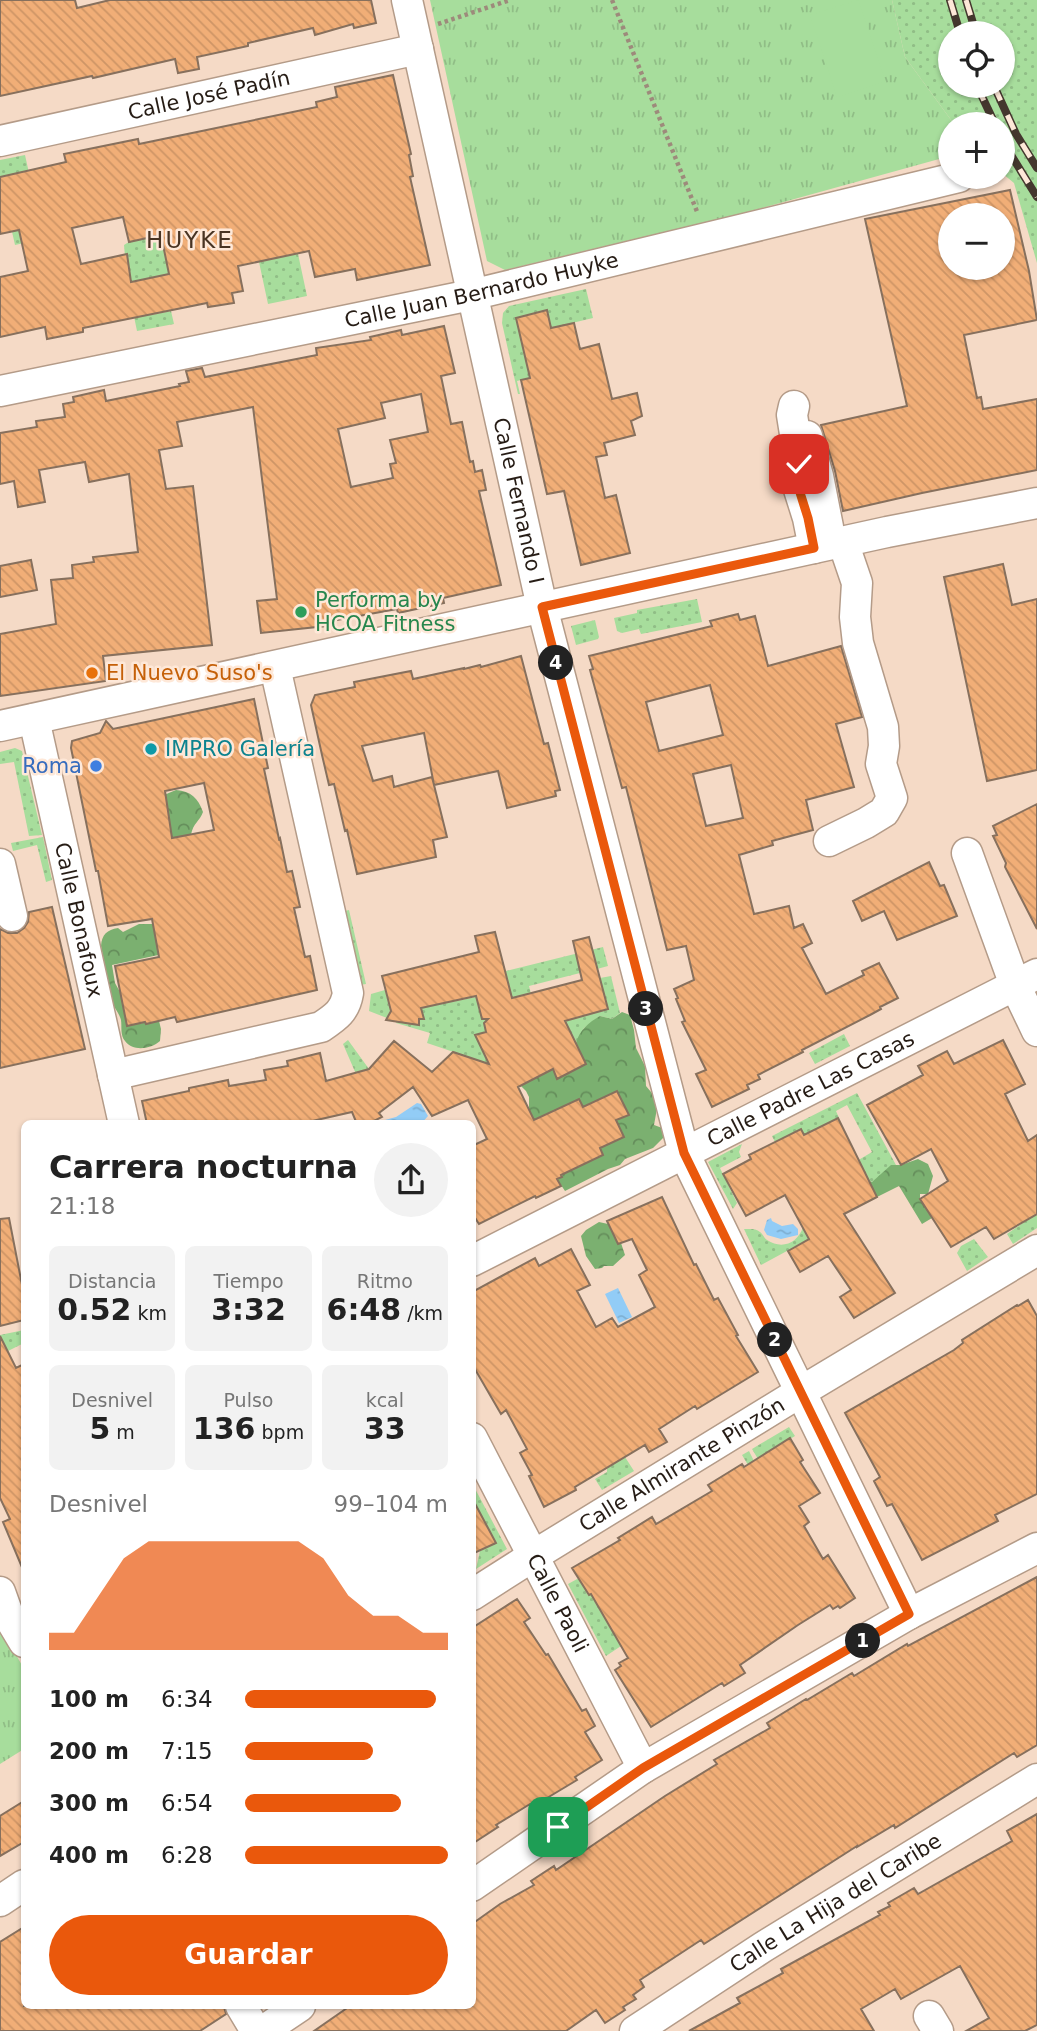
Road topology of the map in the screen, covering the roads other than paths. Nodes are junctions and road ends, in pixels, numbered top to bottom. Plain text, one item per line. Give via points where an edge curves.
1 (407, 0) edge
2 (416, 40) junction
3 (0, 141) edge
4 (938, 182) edge
5 (471, 295) junction
6 (0, 391) edge
7 (1037, 503) edge
8 (831, 545) junction
9 (542, 607) junction
10 (275, 667) junction
11 (34, 719) junction
12 (0, 726) edge
13 (829, 841) dead end
14 (967, 853) dead end
15 (0, 864) edge
16 (7, 907) edge
17 (1026, 979) edge
18 (1037, 1031) edge
19 (113, 1075) junction
20 (123, 1120) edge
21 (684, 1153) junction
22 (1037, 1250) edge
23 (476, 1259) edge
24 (802, 1391) junction
25 (476, 1445) edge
26 (1037, 1548) edge
27 (533, 1556) junction
28 (0, 1592) edge
29 (476, 1592) edge
30 (909, 1614) junction
31 (21, 1637) edge
32 (643, 1768) junction
33 (1037, 1779) edge
34 (476, 1883) edge
35 (21, 1887) edge
36 (0, 1901) edge
37 (243, 2009) edge
38 (296, 2009) edge
39 (256, 2031) edge
40 (263, 2031) edge
41 (635, 2031) edge

1 - 2 street, Calle Fernando I
2 - 3 street, Calle José Padín
2 - 5 street, Calle Fernando I
4 - 5 street, Calle Juan Bernardo Huyke
5 - 6 street, Calle Juan Bernardo Huyke
5 - 9 street, Calle Fernando I
7 - 8 street
8 - 9 street
8 - 13 street via 844,586 855,599 858,643 883,727 881,764 892,798 884,812
9 - 10 street
9 - 21 street, Calle Fernando I
10 - 11 street
10 - 19 street via 348,993 346,1003 342,1012 321,1027
11 - 12 street
11 - 19 street, Calle Bonafoux
14 - 17 street
15 - 16 street
17 - 18 street
17 - 21 street, Calle Padre Las Casas
19 - 20 street, Calle Bonafoux
21 - 23 street, Calle Padre Las Casas
21 - 24 street, Calle Fernando I
22 - 24 street, Calle Almirante Pinzón
24 - 27 street, Calle Almirante Pinzón
24 - 30 street, Calle Fernando I
25 - 27 street, Calle Paoli
26 - 30 street
27 - 29 street, Calle Almirante Pinzón
27 - 32 street, Calle Paoli
28 - 31 street
30 - 32 street
32 - 34 street
33 - 41 street, Calle La Hija del Caribe
35 - 36 street
37 - 39 street
38 - 40 street

